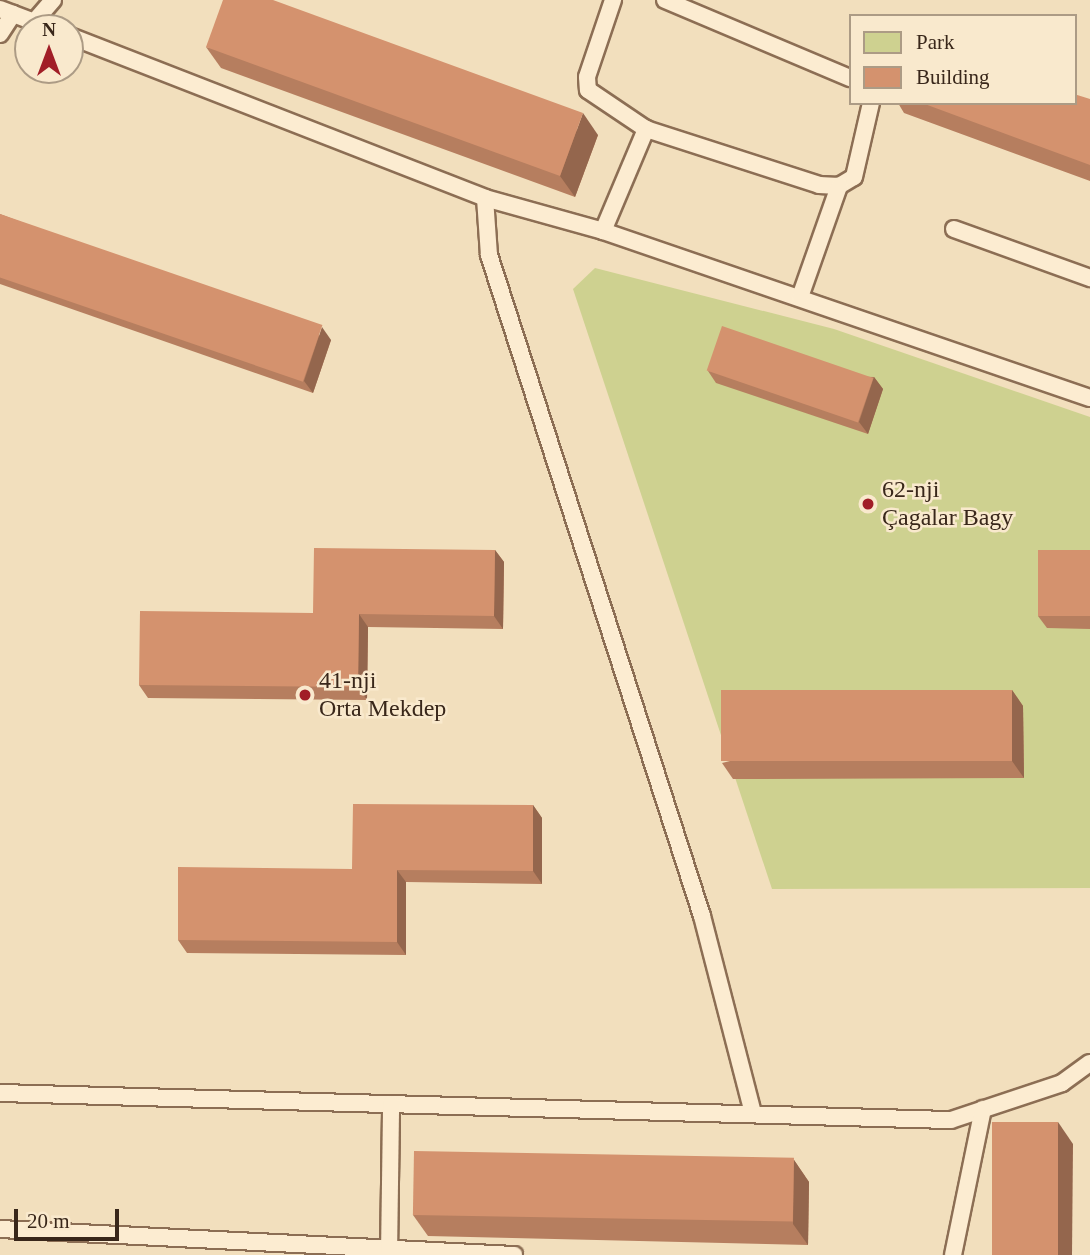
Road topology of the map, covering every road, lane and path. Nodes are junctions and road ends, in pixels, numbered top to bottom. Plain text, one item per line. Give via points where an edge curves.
1 (54, 0) edge
2 (613, 0) edge
3 (665, 0) edge
4 (7, 12) edge
5 (41, 14) edge
6 (0, 34) edge
7 (84, 41) edge
8 (848, 77) edge
9 (871, 105) edge
10 (646, 129) junction
11 (839, 186) junction
12 (485, 198) junction
13 (954, 229) dead end
14 (603, 231) junction
15 (1090, 278) edge
16 (800, 297) junction
17 (1090, 398) edge
18 (1090, 1063) edge
19 (0, 1093) edge
20 (391, 1104) junction
21 (983, 1109) junction
22 (753, 1113) junction
23 (0, 1228) edge
24 (390, 1252) edge
25 (514, 1255) edge
26 (953, 1255) edge

1 - 5 lane
2 - 10 lane via 587,77 588,90
3 - 8 lane
4 - 6 lane
7 - 12 lane
9 - 11 lane via 855,177
10 - 11 lane via 819,185
10 - 14 lane
11 - 16 lane
12 - 14 lane
12 - 22 lane via 489,255 702,916
13 - 15 lane
14 - 16 lane
16 - 17 lane
18 - 21 lane via 1062,1083
19 - 20 lane
20 - 22 lane
20 - 24 lane
21 - 22 lane via 951,1120
21 - 26 lane
23 - 24 lane
24 - 25 lane

